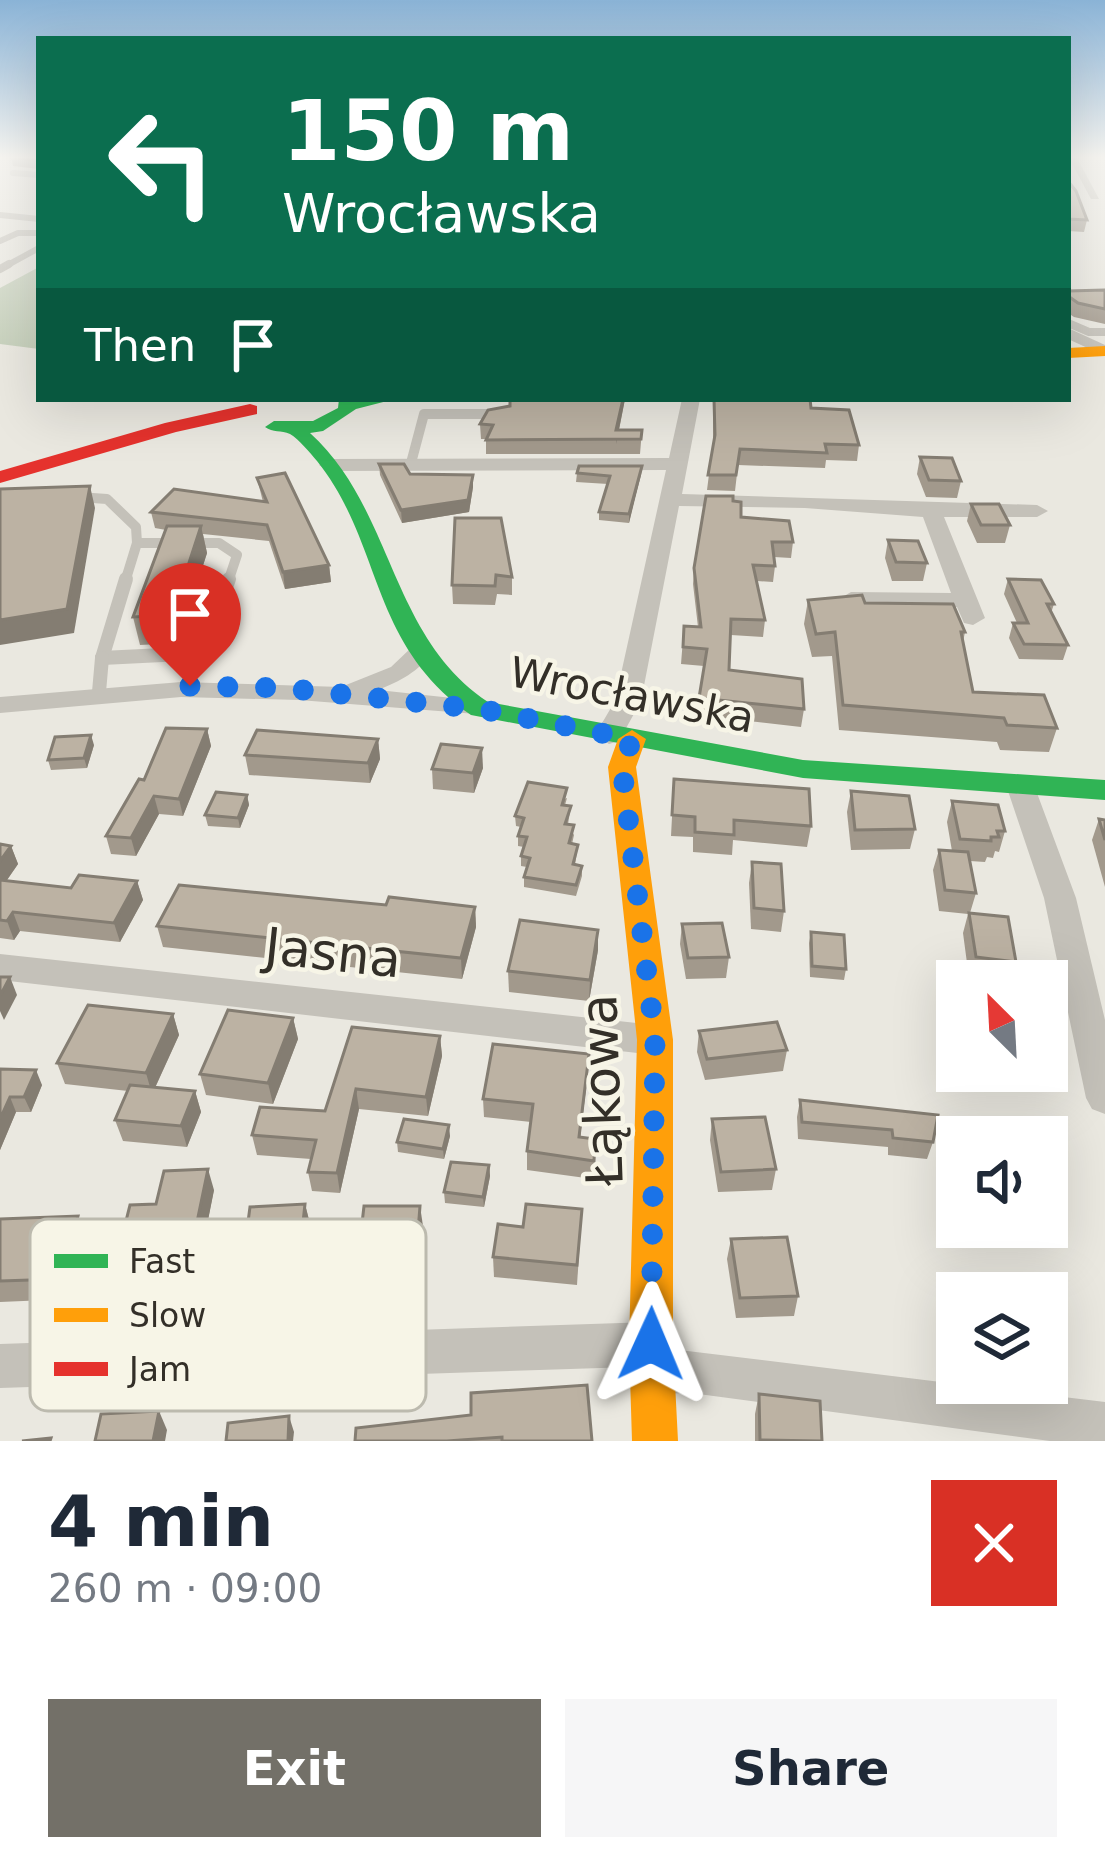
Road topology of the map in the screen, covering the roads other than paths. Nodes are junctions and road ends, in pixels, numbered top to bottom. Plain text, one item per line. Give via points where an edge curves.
1 (36, 233) edge
2 (0, 241) edge
3 (36, 250) edge
4 (0, 251) edge
5 (27, 254) junction
6 (0, 269) edge
7 (1071, 324) edge
8 (1105, 332) edge
9 (1071, 334) edge
10 (1105, 351) edge
11 (1071, 352) edge
12 (349, 402) edge
13 (690, 402) edge
14 (257, 411) edge
15 (503, 415) edge
16 (324, 425) junction
17 (295, 429) junction
18 (411, 463) junction
19 (328, 464) junction
20 (680, 464) junction
21 (0, 477) edge
22 (63, 497) edge
23 (670, 500) junction
24 (931, 511) junction
25 (1037, 511) dead end
26 (137, 543) junction
27 (850, 599) edge
28 (421, 652) junction
29 (102, 658) junction
30 (99, 692) junction
31 (347, 694) junction
32 (0, 705) edge
33 (480, 709) junction
34 (620, 737) junction
35 (1020, 785) junction
36 (1105, 790) edge
37 (0, 967) edge
38 (655, 1040) junction
39 (1105, 1098) edge
40 (651, 1358) junction
41 (426, 1361) edge
42 (0, 1366) edge
43 (30, 1366) edge
44 (1105, 1425) edge
45 (655, 1441) edge

1 - 2 lane
3 - 5 lane
4 - 5 lane
5 - 6 lane
7 - 8 lane
9 - 10 street
10 - 11 street
12 - 16 street
13 - 20 street
14 - 17 street
14 - 21 street
15 - 18 lane via 424,414
16 - 17 street
16 - 19 street
17 - 19 street
18 - 19 street
18 - 20 street
19 - 28 street
20 - 23 street
22 - 26 lane via 107,500 136,527
23 - 24 street
23 - 34 street
24 - 25 street
24 - 27 street via 969,609
26 - 29 lane
26 - 29 lane via 219,543 237,555 203,653
28 - 31 street via 400,672
28 - 33 street via 443,683
29 - 30 lane
30 - 31 street, Wrocławska via 190,686
30 - 32 street, Wrocławska
31 - 33 street, Wrocławska
33 - 34 street, Wrocławska
34 - 35 street, Wrocławska via 803,769
34 - 38 street, Łąkowa
35 - 36 street, Wrocławska
35 - 39 street via 1060,898
37 - 38 street, Jasna
38 - 40 street, Łąkowa
40 - 41 street
40 - 44 street via 691,1371
40 - 45 street, Łąkowa
42 - 43 street

